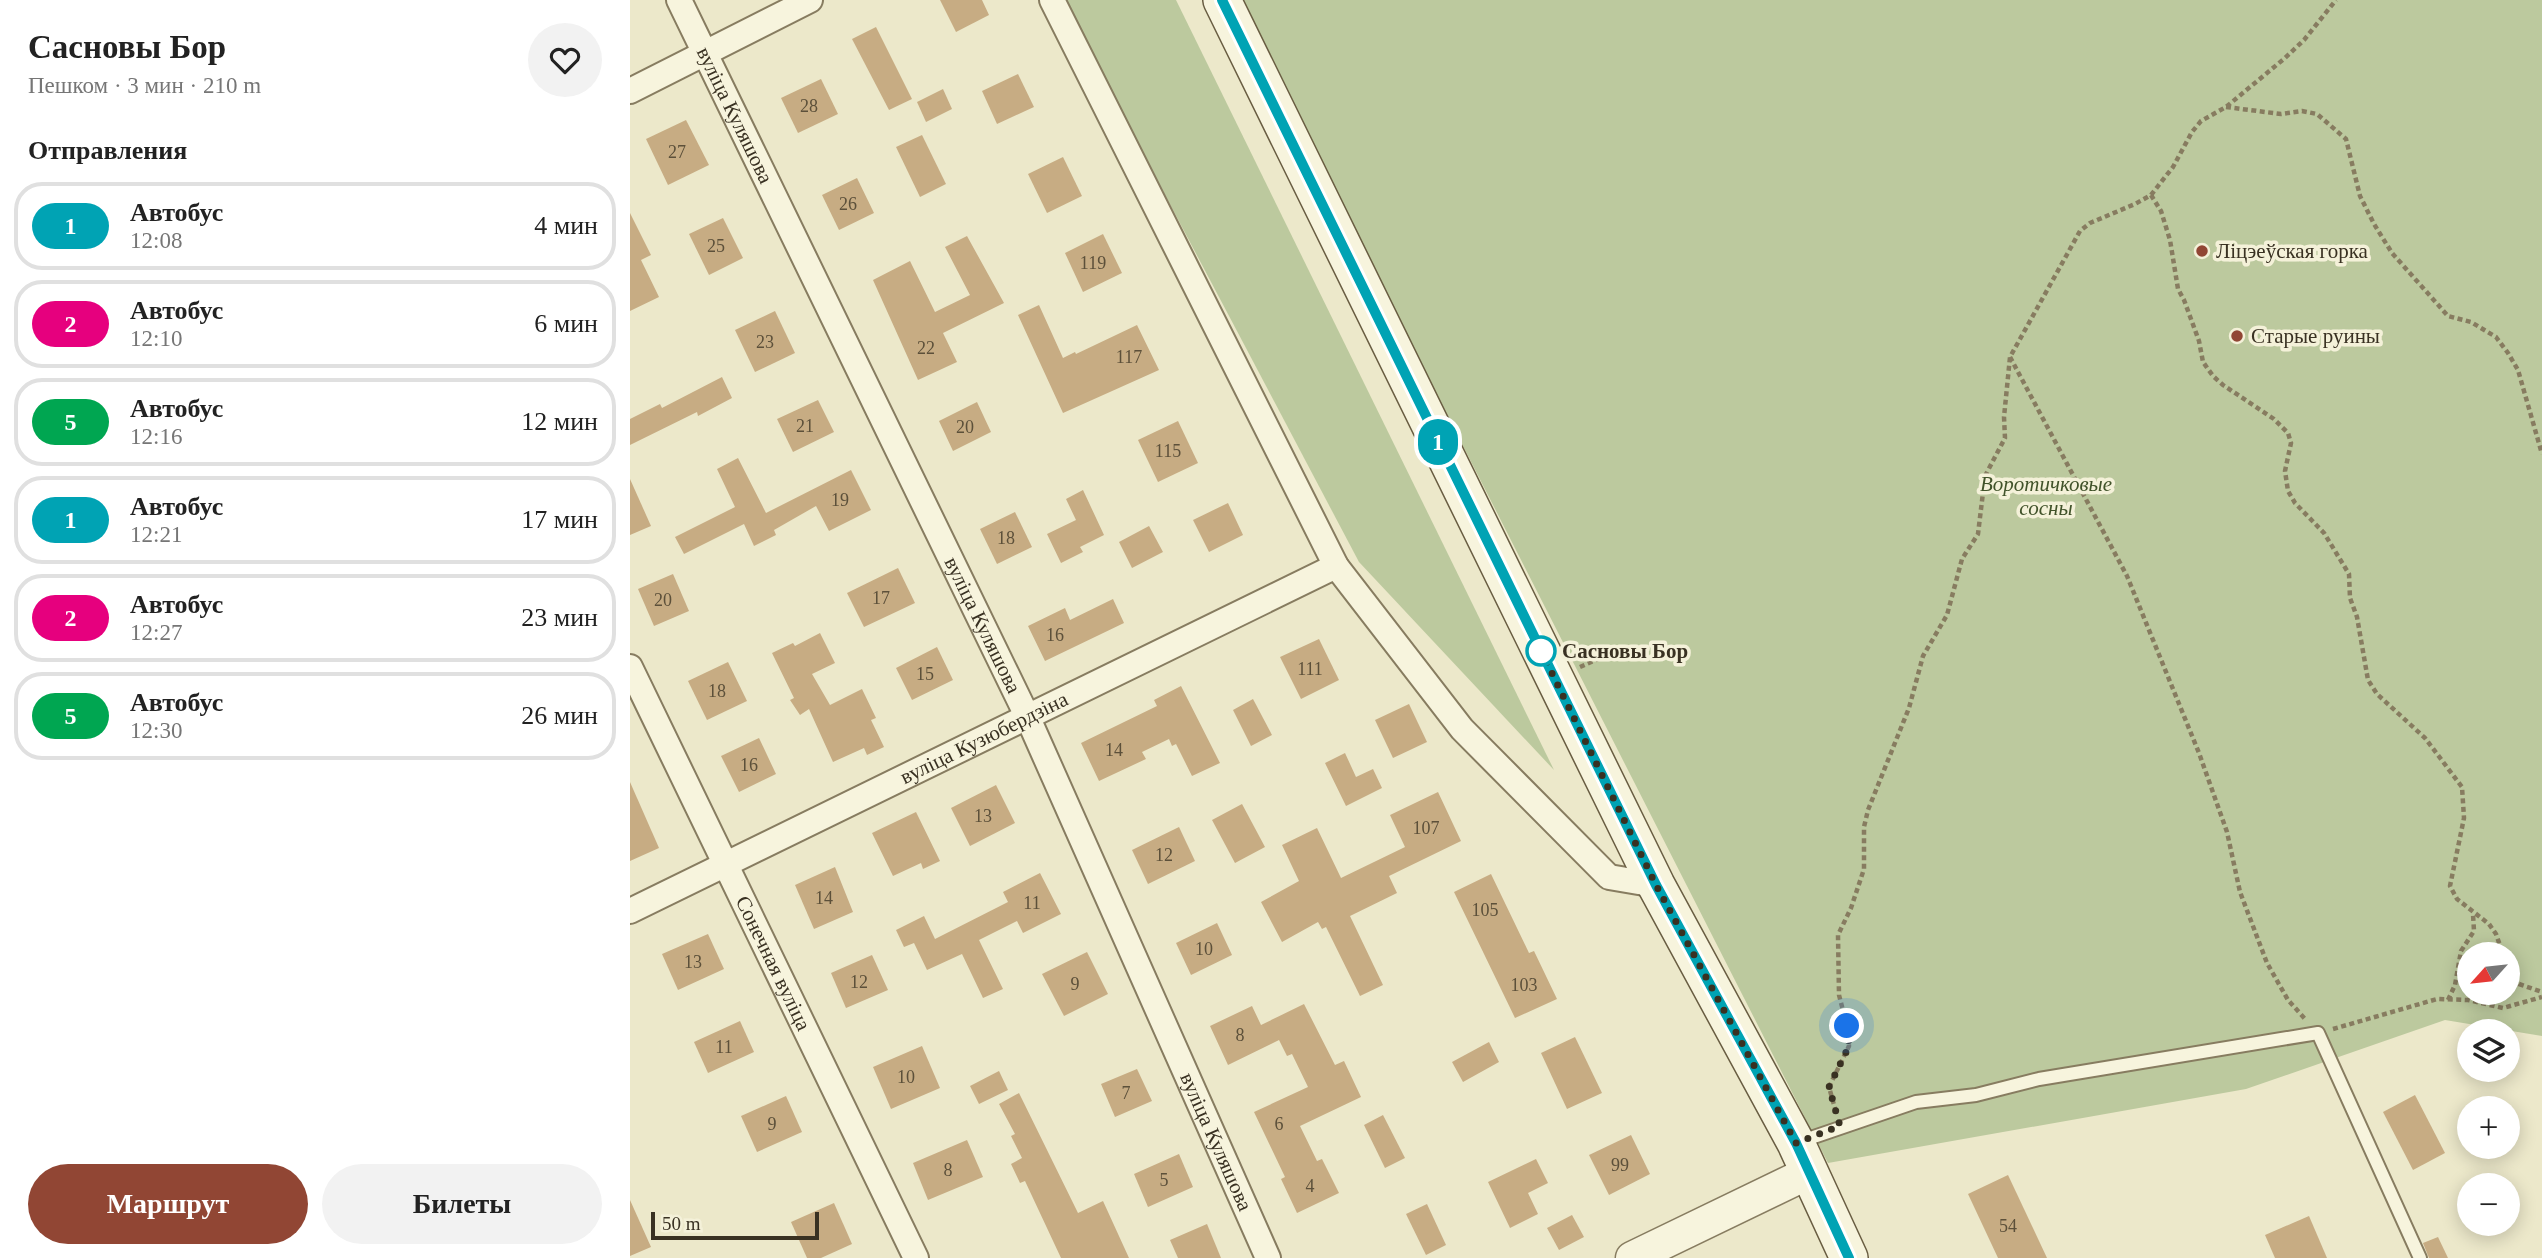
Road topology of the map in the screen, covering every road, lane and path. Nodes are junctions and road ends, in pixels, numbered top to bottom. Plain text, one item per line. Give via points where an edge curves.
1 (679, 0) edge
2 (810, 0) edge
3 (1052, 0) edge
4 (1222, 0) edge
5 (2336, 0) edge
6 (706, 54) junction
7 (630, 91) edge
8 (2226, 107) junction
9 (2151, 195) junction
10 (2010, 357) junction
11 (2542, 454) edge
12 (1336, 566) junction
13 (1625, 648) dead end
14 (630, 667) edge
15 (1554, 678) junction
16 (1028, 718) junction
17 (727, 864) junction
18 (1656, 885) junction
19 (630, 911) edge
20 (2473, 914) junction
21 (2499, 942) edge
22 (2520, 984) edge
23 (2542, 994) edge
24 (2448, 1000) junction
25 (2318, 1033) junction
26 (1840, 1126) junction
27 (1803, 1158) junction
28 (916, 1258) edge
29 (1268, 1258) edge
30 (1632, 1258) edge
31 (1849, 1258) edge
32 (2420, 1258) edge

1 - 6 street, вуліца Куляшова
2 - 6 street
3 - 12 street
4 - 15 main road
5 - 8 path via 2304,40
6 - 7 street
6 - 16 street, вуліца Куляшова
8 - 9 path via 2192,132
8 - 11 path via 2317,114 2346,139 2360,196 2392,253 2448,316 2496,337 2508,353 2518,370
9 - 10 path via 2080,231
9 - 20 path via 2161,211 2178,289 2203,362 2223,385 2288,432 2288,491 2324,533 2349,574 2368,680 2377,694 2425,737 2462,787 2464,818 2450,886
10 - 25 path via 2127,576 2199,753 2227,832 2240,892 2267,963 2288,1000
10 - 26 path via 2006,438 1985,476 1978,534 1962,559 1947,615 1923,656 1909,708 1868,810 1864,869 1838,935 1839,995 1849,1046 1829,1087
12 - 16 street, вуліца Кузюбердзіна
12 - 18 street via 1462,729 1609,877
13 - 15 path
14 - 17 street, Сонечная вуліца
15 - 18 main road
16 - 17 street, вуліца Кузюбердзіна
16 - 29 street, вуліца Куляшова
17 - 19 street, вуліца Кузюбердзіна
17 - 28 street, Сонечная вуліца
18 - 27 main road
20 - 21 path via 2489,924
20 - 24 path via 2474,931 2461,951
22 - 23 path
23 - 24 path via 2503,1008
24 - 25 path via 2437,999
25 - 26 lane via 1916,1102
25 - 32 lane
26 - 27 lane
27 - 30 street
27 - 31 main road

